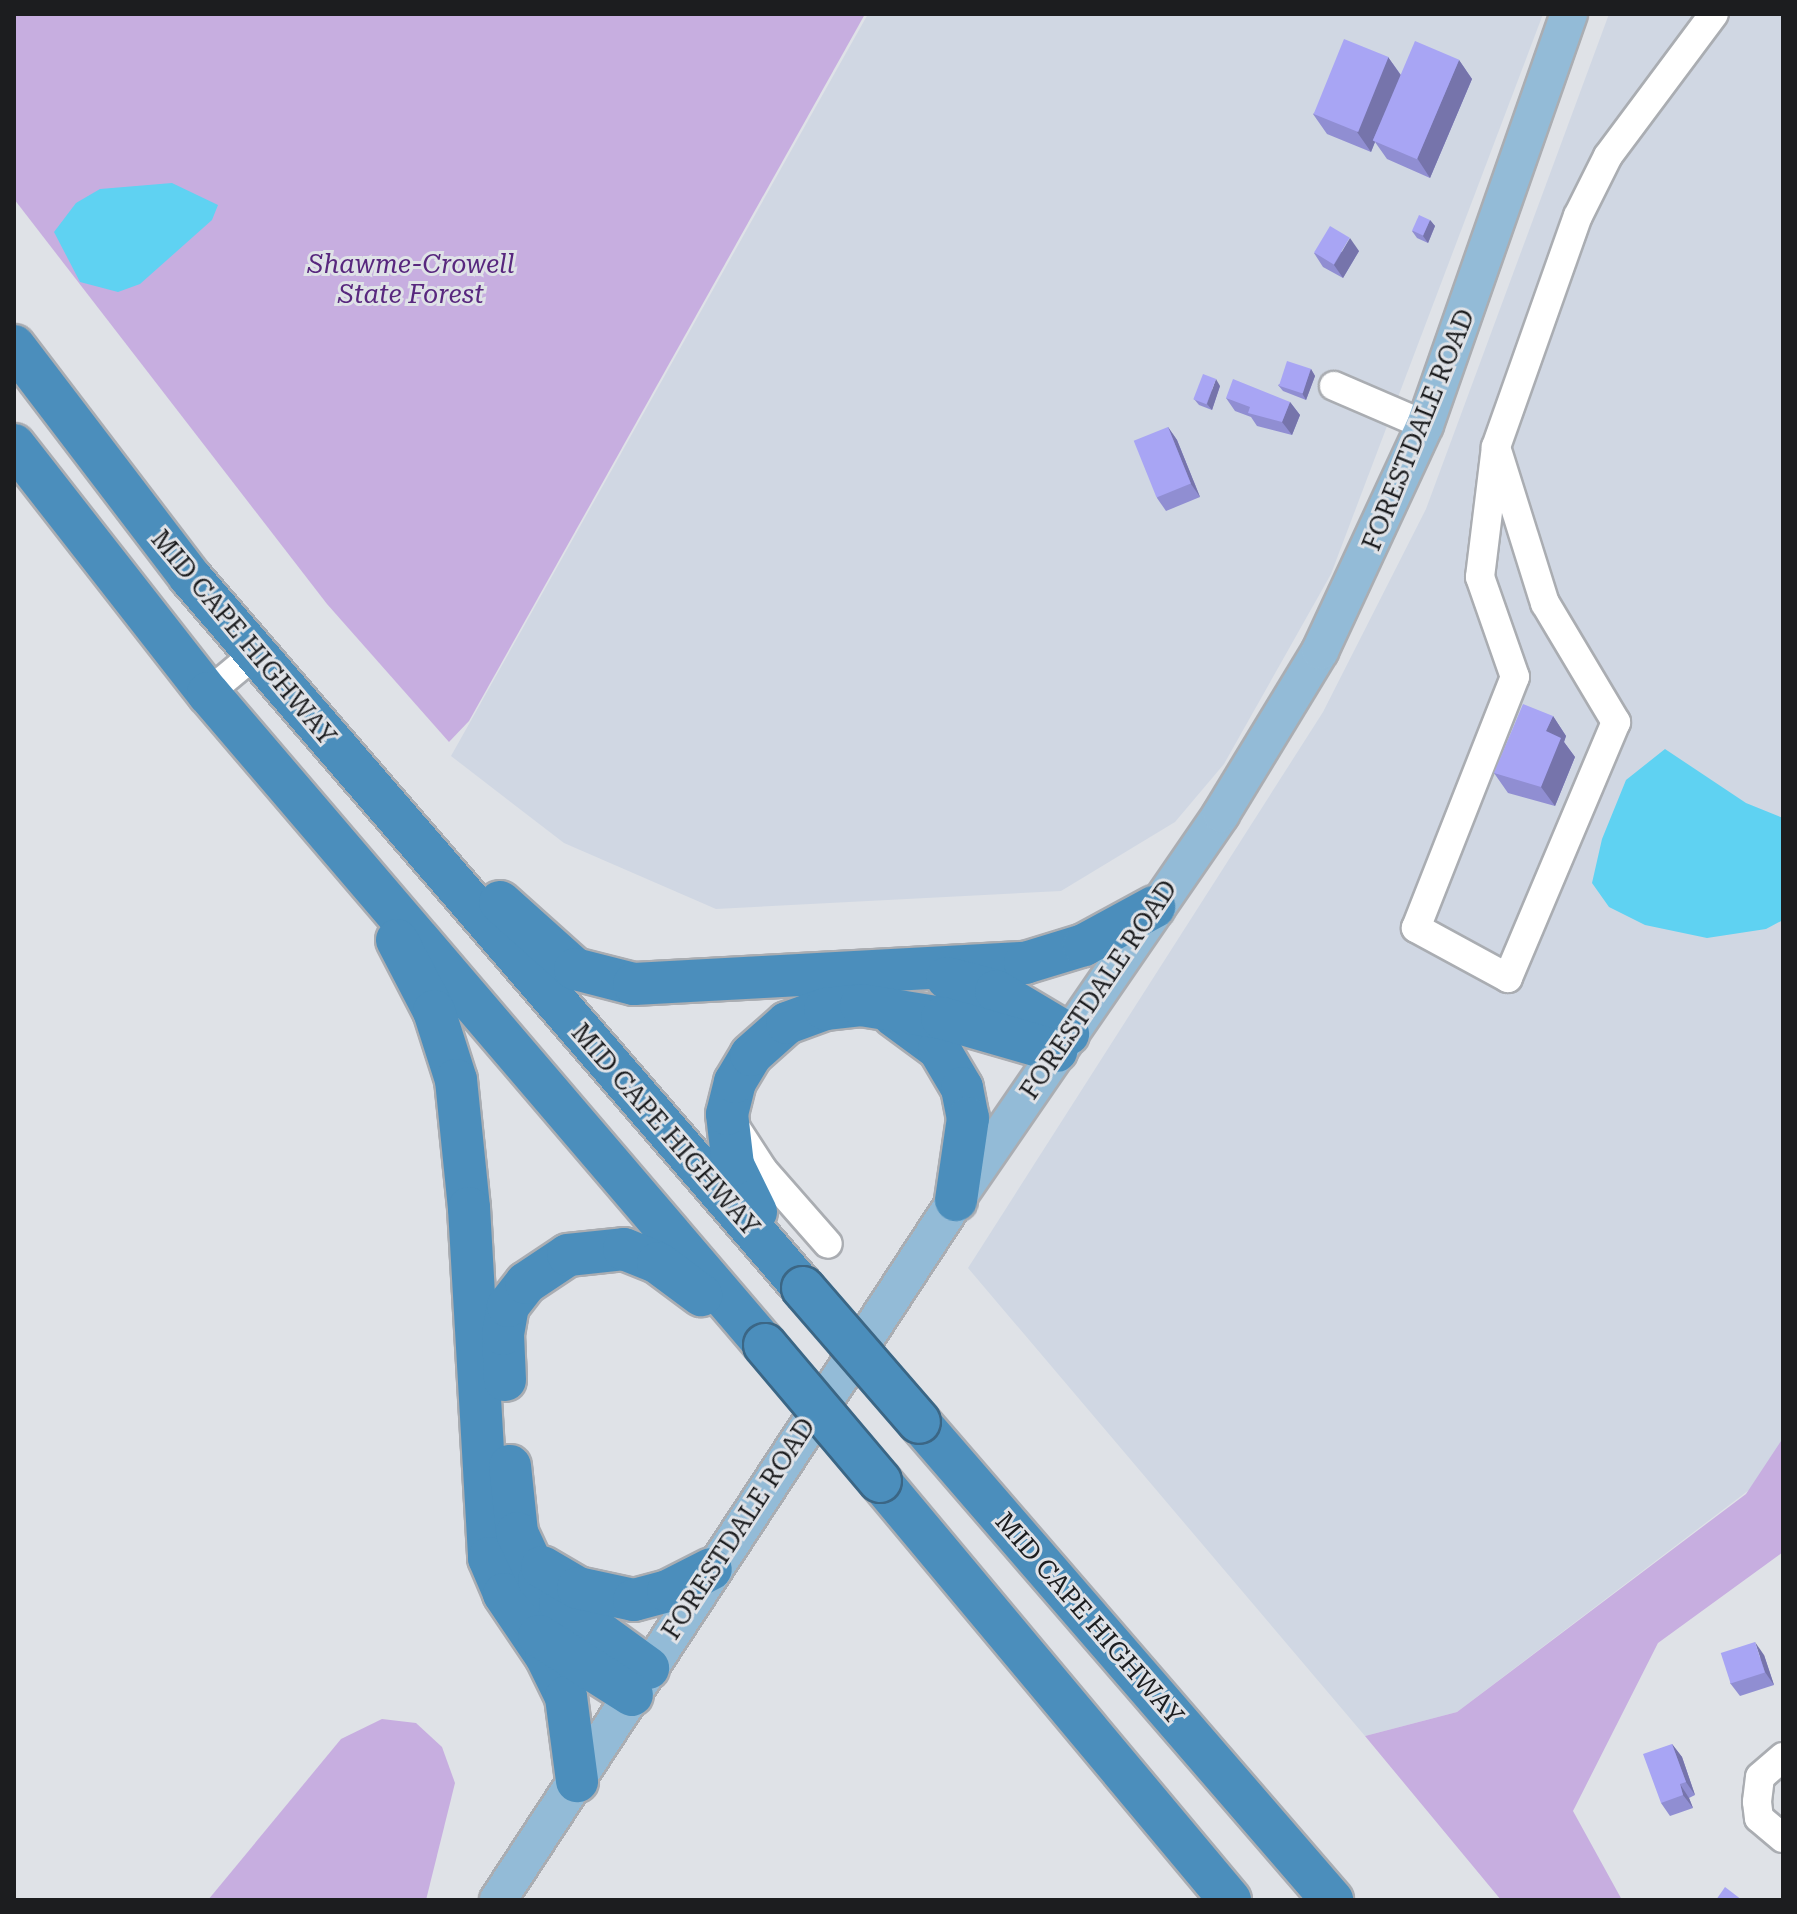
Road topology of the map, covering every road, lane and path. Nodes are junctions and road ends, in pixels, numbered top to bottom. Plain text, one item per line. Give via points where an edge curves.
1 (1569, 14) edge
2 (1714, 14) edge
3 (14, 346) edge
4 (1334, 386) dead end
5 (1425, 425) junction
6 (14, 445) edge
7 (1496, 447) junction
8 (255, 654) junction
9 (208, 693) junction
10 (343, 850) junction
11 (1154, 907) junction
12 (903, 970) junction
13 (877, 1009) junction
14 (1062, 1043) junction
15 (727, 1114) junction
16 (956, 1200) junction
17 (828, 1244) dead end
18 (803, 1288) junction
19 (765, 1345) junction
20 (524, 1554) junction
21 (711, 1569) junction
22 (525, 1626) junction
23 (640, 1682) junction
24 (1783, 1757) edge
25 (577, 1781) junction
26 (1783, 1838) edge
27 (498, 1900) edge
28 (1230, 1900) edge
29 (1332, 1900) edge

1 - 5 main road, FORESTDALE ROAD
2 - 7 street via 1608,156 1578,216
3 - 8 highway, MID CAPE HIGHWAY via 72,429
4 - 5 street
5 - 11 main road, FORESTDALE ROAD via 1320,651 1221,814
6 - 9 highway
7 - 7 street via 1480,577 1515,677 1416,928 1508,978 1616,722 1545,603
8 - 9 street
8 - 12 highway via 386,780 536,938 575,969 634,984
8 - 18 highway, MID CAPE HIGHWAY
9 - 10 highway
10 - 19 highway
10 - 22 highway via 419,980 456,1080 468,1193 486,1537 495,1577
11 - 12 highway via 1084,945 1045,959
11 - 14 main road, FORESTDALE ROAD
12 - 14 highway via 975,982
13 - 14 highway
13 - 15 highway via 825,1009 772,1033 742,1069
13 - 16 highway via 925,1035 957,1075 968,1118
14 - 16 main road, FORESTDALE ROAD
15 - 17 street via 763,1170
15 - 18 highway via 729,1148 740,1182
16 - 21 main road, FORESTDALE ROAD
18 - 29 highway, MID CAPE HIGHWAY, bridge
19 - 20 highway via 658,1263 624,1249 568,1255 526,1283 508,1306 503,1334 514,1519
19 - 28 highway, bridge
20 - 21 highway via 578,1588 613,1598 651,1597
20 - 23 highway via 560,1604
21 - 23 main road, FORESTDALE ROAD
22 - 23 highway
22 - 25 highway via 566,1697
23 - 25 main road, FORESTDALE ROAD
24 - 26 street via 1760,1777 1757,1802 1759,1818
25 - 27 main road, FORESTDALE ROAD

